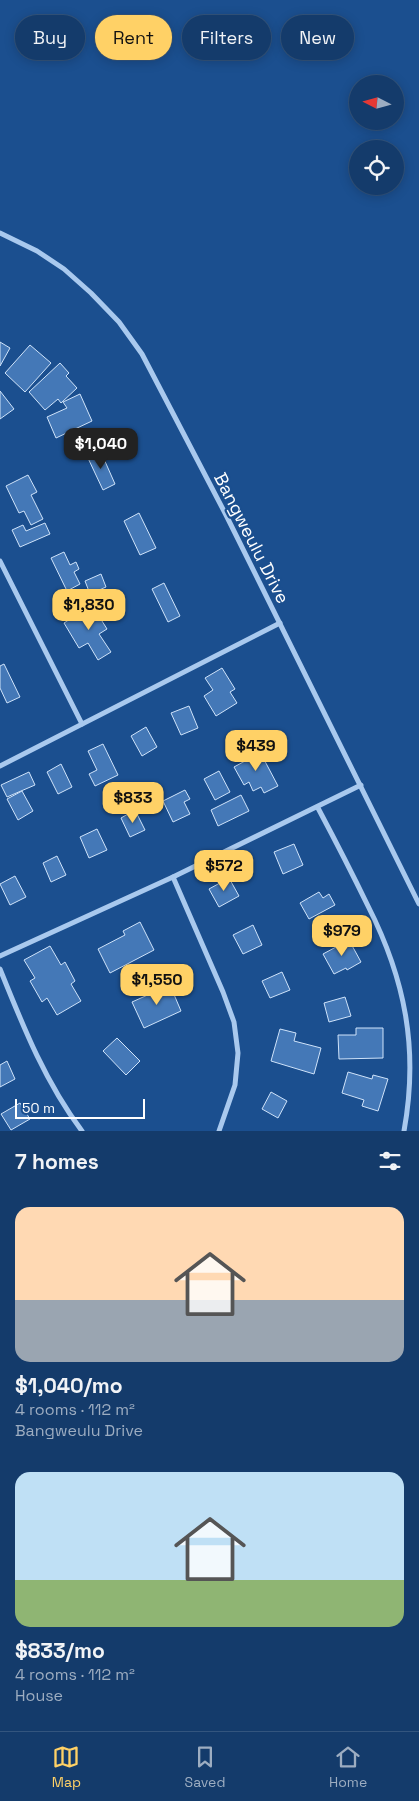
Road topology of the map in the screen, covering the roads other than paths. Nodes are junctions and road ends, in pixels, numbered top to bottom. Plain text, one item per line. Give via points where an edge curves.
1 (0, 233) edge
2 (0, 562) edge
3 (280, 624) junction
4 (82, 724) junction
5 (0, 766) edge
6 (361, 785) junction
7 (318, 808) junction
8 (173, 877) junction
9 (419, 904) edge
10 (0, 956) edge
11 (0, 969) edge
12 (408, 999) dead end
13 (416, 1090) dead end
14 (82, 1131) edge
15 (219, 1131) edge
16 (404, 1131) edge

1 - 3 street, Bangweulu Drive via 64,269 119,322 142,354
2 - 4 street
3 - 4 street
3 - 6 street, Bangweulu Drive
4 - 5 street
6 - 7 street
6 - 9 street, Bangweulu Drive
7 - 8 street
7 - 12 street via 388,945
8 - 10 street
8 - 15 street via 234,1022 238,1052 235,1085
11 - 14 street via 52,1087
13 - 16 street

